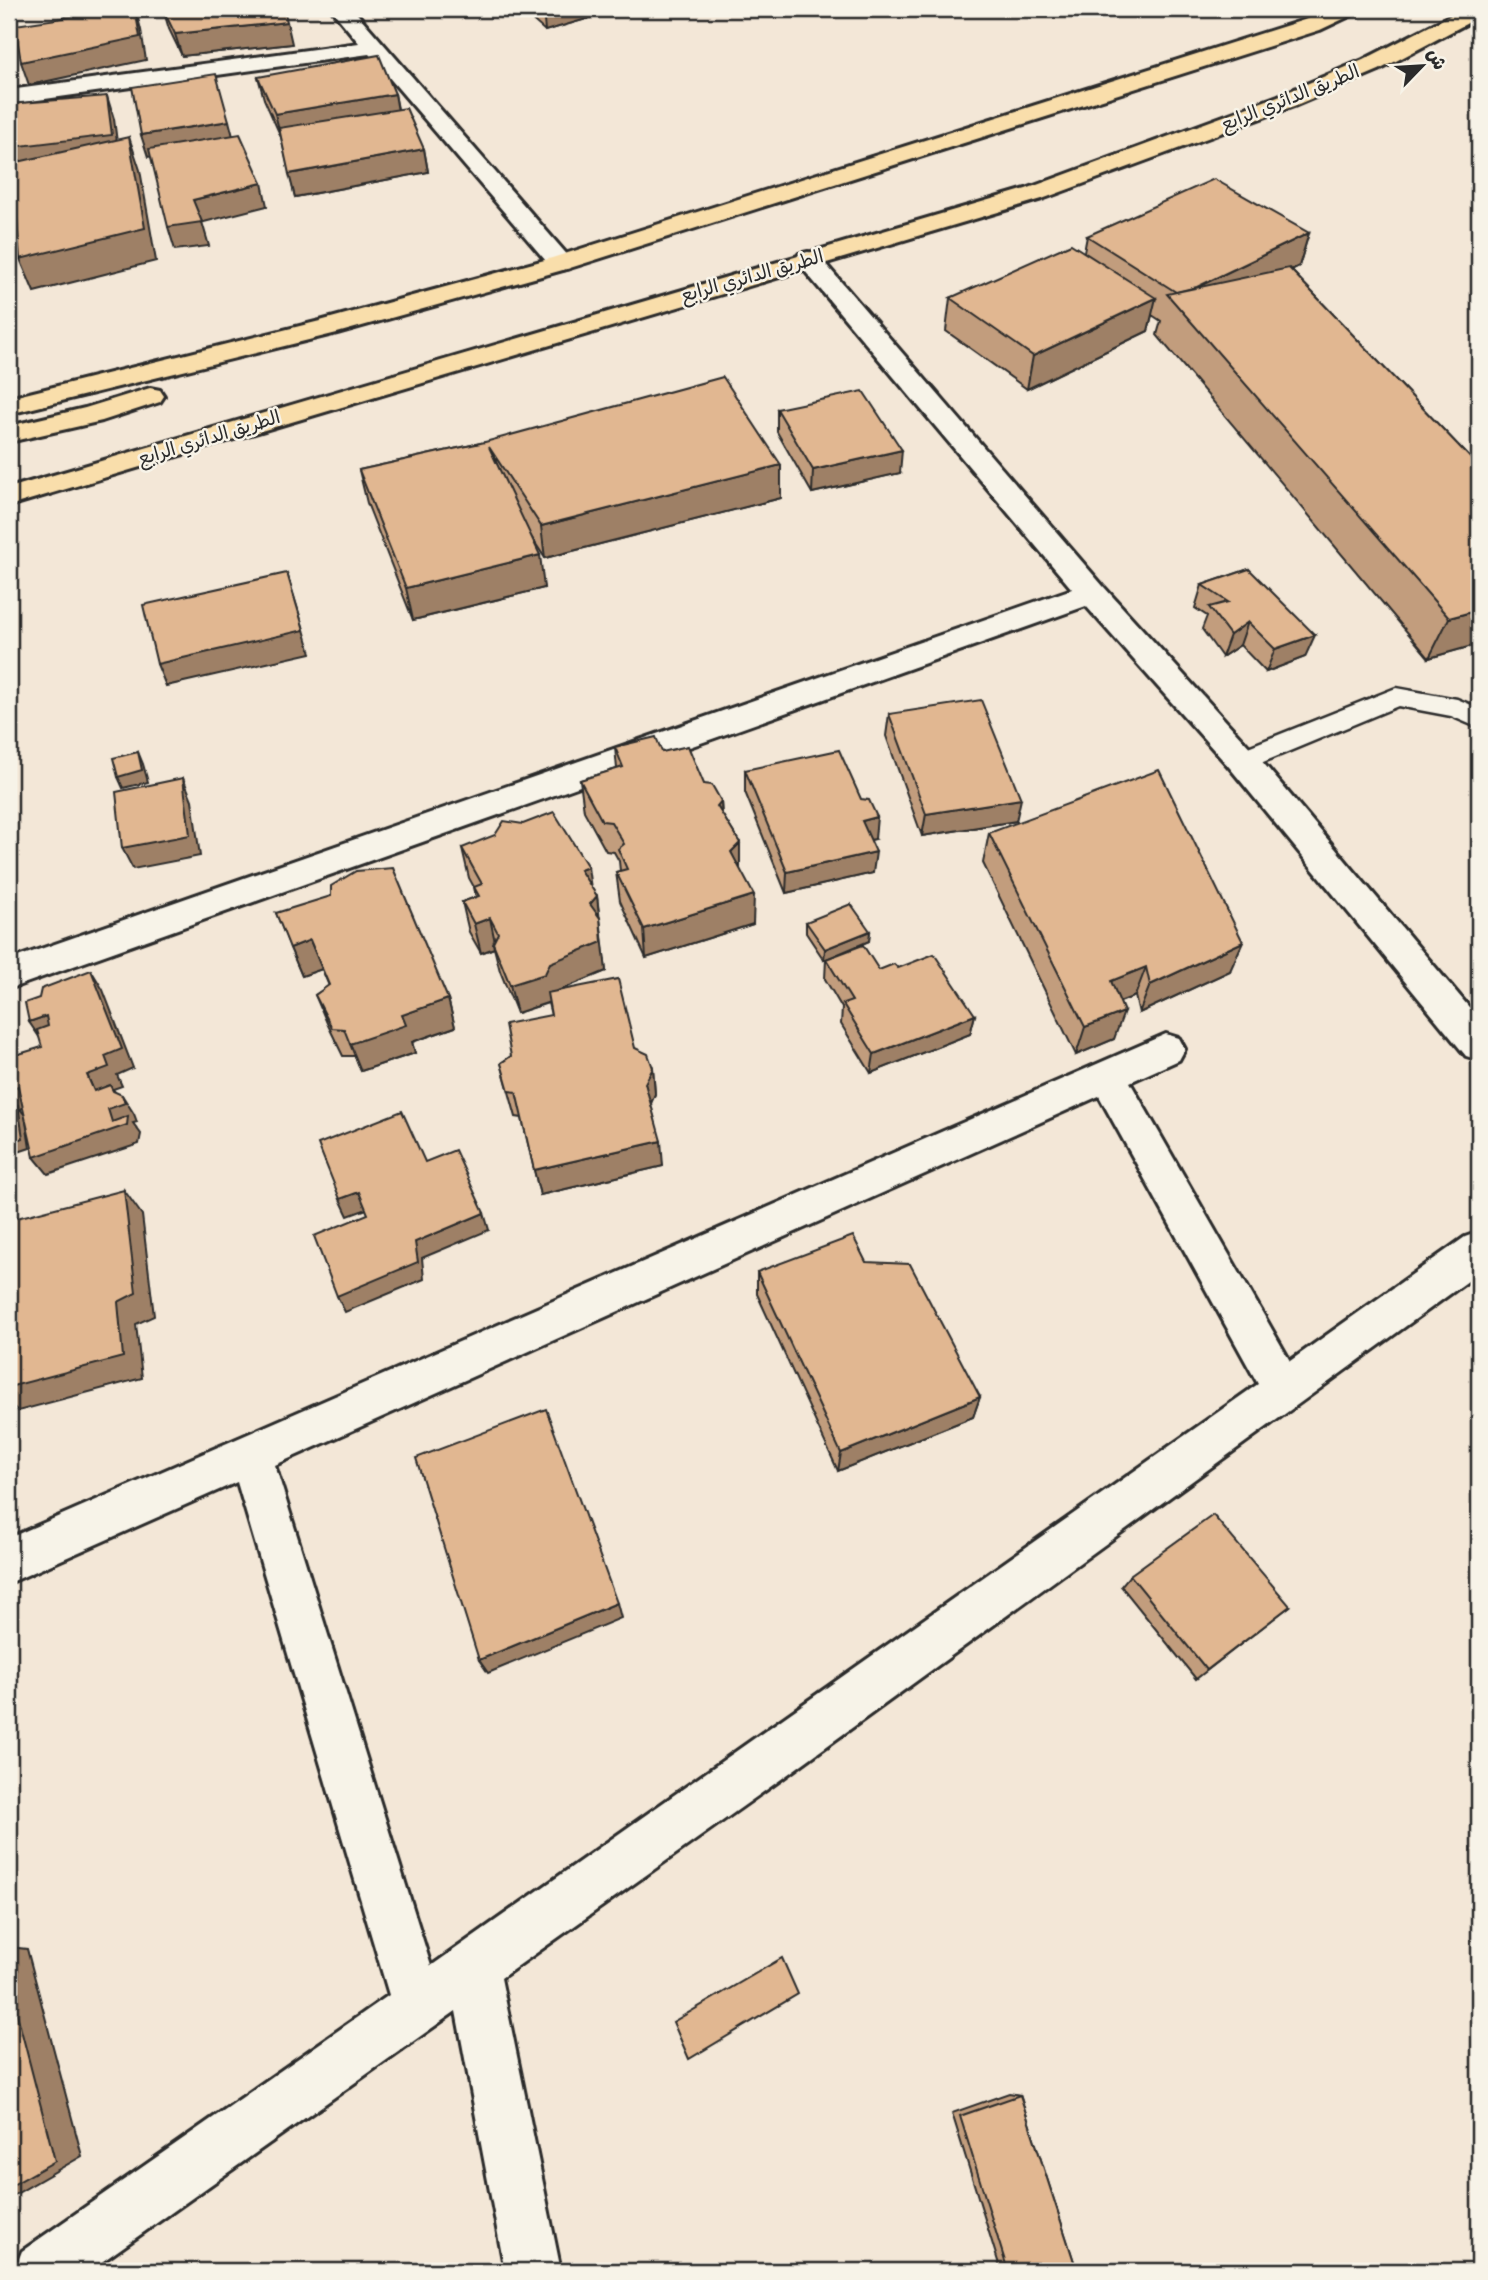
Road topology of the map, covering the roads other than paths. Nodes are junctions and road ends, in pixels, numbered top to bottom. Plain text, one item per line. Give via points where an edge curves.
1 (342, 9) edge
2 (1349, 9) edge
3 (1479, 9) edge
4 (374, 47) junction
5 (9, 97) edge
6 (808, 259) junction
7 (561, 263) junction
8 (239, 350) junction
9 (9, 406) edge
10 (9, 434) edge
11 (13, 493) edge
12 (1092, 593) junction
13 (1479, 719) edge
14 (1242, 760) junction
15 (9, 975) edge
16 (1479, 1045) edge
17 (1166, 1049) dead end
18 (1107, 1075) junction
19 (1479, 1250) edge
20 (1284, 1390) junction
21 (250, 1454) junction
22 (9, 1560) edge
23 (473, 1967) junction
24 (418, 2006) junction
25 (42, 2271) edge
26 (533, 2271) edge

1 - 4 street
2 - 7 main road via 1312,25
3 - 6 main road, الطريق الدائري الرابع via 1371,65 1157,151 1034,194
4 - 5 street
4 - 7 street
6 - 11 main road, الطريق الدائري الرابع
6 - 12 street
7 - 8 main road
8 - 9 main road
8 - 10 main road via 140,400
12 - 14 street
12 - 15 street
13 - 14 lane via 1457,708 1396,698
14 - 16 street
17 - 18 street
18 - 20 street
18 - 21 street
19 - 20 street
20 - 23 street
21 - 22 street
21 - 24 street
23 - 24 street
23 - 26 street
24 - 25 street

